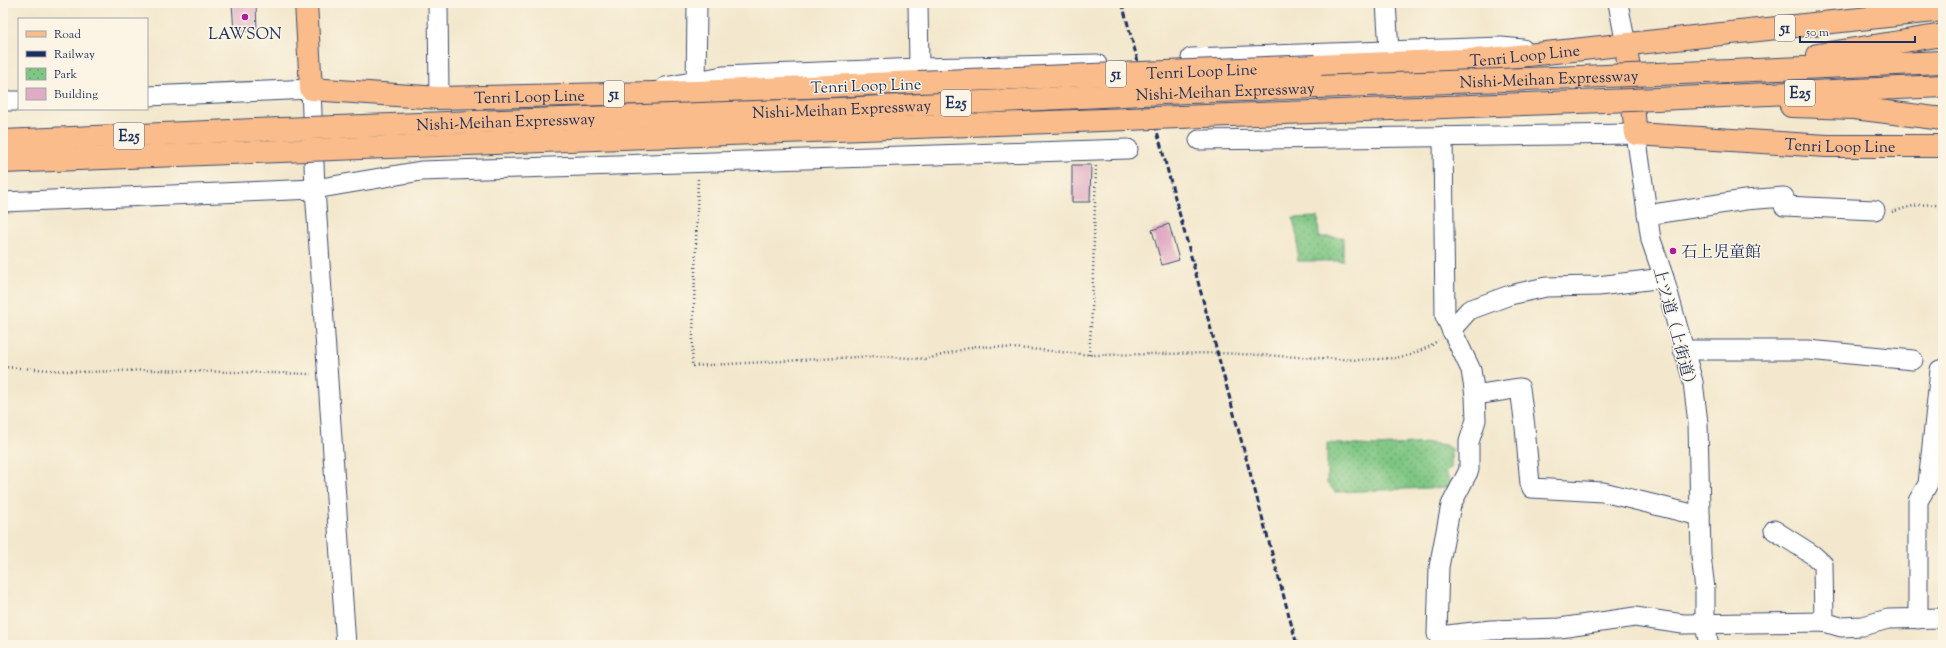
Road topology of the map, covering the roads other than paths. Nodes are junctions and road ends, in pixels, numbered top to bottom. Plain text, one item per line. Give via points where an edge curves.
1 (306, 3) edge
2 (438, 3) edge
3 (697, 3) edge
4 (918, 3) edge
5 (1386, 3) edge
6 (1618, 3) edge
7 (1943, 10) edge
8 (1943, 35) edge
9 (1626, 45) junction
10 (1389, 50) junction
11 (1558, 52) junction
12 (1191, 58) dead end
13 (1943, 62) edge
14 (1097, 64) dead end
15 (1683, 73) junction
16 (918, 75) junction
17 (696, 86) junction
18 (1943, 86) edge
19 (311, 89) junction
20 (148, 96) edge
21 (439, 98) junction
22 (1679, 98) junction
23 (3, 101) edge
24 (18, 101) edge
25 (1943, 119) edge
26 (1636, 134) junction
27 (1444, 136) junction
28 (1199, 140) dead end
29 (3, 141) edge
30 (1943, 146) edge
31 (1128, 149) dead end
32 (3, 162) edge
33 (315, 189) junction
34 (3, 202) edge
35 (1875, 210) road end
36 (1647, 215) junction
37 (1664, 278) junction
38 (1451, 330) junction
39 (1683, 350) junction
40 (1913, 360) dead end
41 (1943, 370) edge
42 (1475, 395) junction
43 (1700, 516) junction
44 (1774, 530) dead end
45 (1943, 618) edge
46 (1918, 619) junction
47 (1824, 622) junction
48 (1705, 625) junction
49 (1442, 640) edge
50 (346, 645) edge
51 (1709, 645) edge

1 - 19 main road
2 - 21 street
3 - 17 street
4 - 16 street
5 - 10 street
6 - 9 street
7 - 9 main road, Tenri Loop Line / 51
8 - 15 main road via 1823,55
9 - 11 main road, Tenri Loop Line / 51
9 - 26 main road
10 - 11 street via 1501,47
10 - 12 street
11 - 16 main road, Tenri Loop Line / 51, bridge via 1490,59 1315,66
13 - 15 main road, Nishi-Meihan Expressway / E25
14 - 16 street
15 - 29 main road, Nishi-Meihan Expressway / E25, bridge
16 - 17 main road, Tenri Loop Line / 51
17 - 21 main road, Tenri Loop Line / 51 via 638,94
18 - 22 main road, Nishi-Meihan Expressway / E25
19 - 20 street
19 - 21 main road, Tenri Loop Line / 51
19 - 33 street
22 - 25 main road via 1718,107 1778,105 1854,108
22 - 32 main road, Nishi-Meihan Expressway / E25, bridge
23 - 24 street
26 - 27 street
26 - 30 main road, Tenri Loop Line via 1827,146
26 - 36 street, 上ツ道（上街道）
27 - 28 street
27 - 38 street via 1445,316
31 - 33 street via 421,171
33 - 34 street
33 - 50 street
35 - 36 street via 1784,206 1784,197 1745,200
36 - 37 street, 上ツ道（上街道） via 1650,240
37 - 38 street via 1598,286 1546,287 1510,295 1469,310
37 - 39 street, 上ツ道（上街道）
38 - 42 street via 1471,370
39 - 40 street via 1808,350
39 - 43 street, 上ツ道（上街道） via 1693,382 1698,423
41 - 46 street via 1940,370 1928,484 1918,501
42 - 43 street via 1520,388 1532,488 1603,492
42 - 49 street via 1476,420 1468,442 1469,470 1452,505 1439,567 1437,634
43 - 48 street, 上ツ道（上街道）
44 - 47 street via 1823,564
45 - 46 street
46 - 47 street via 1888,619 1863,626 1841,627
47 - 48 street
48 - 49 street via 1635,616 1560,628 1491,630
48 - 51 street, 上ツ道（上街道）

